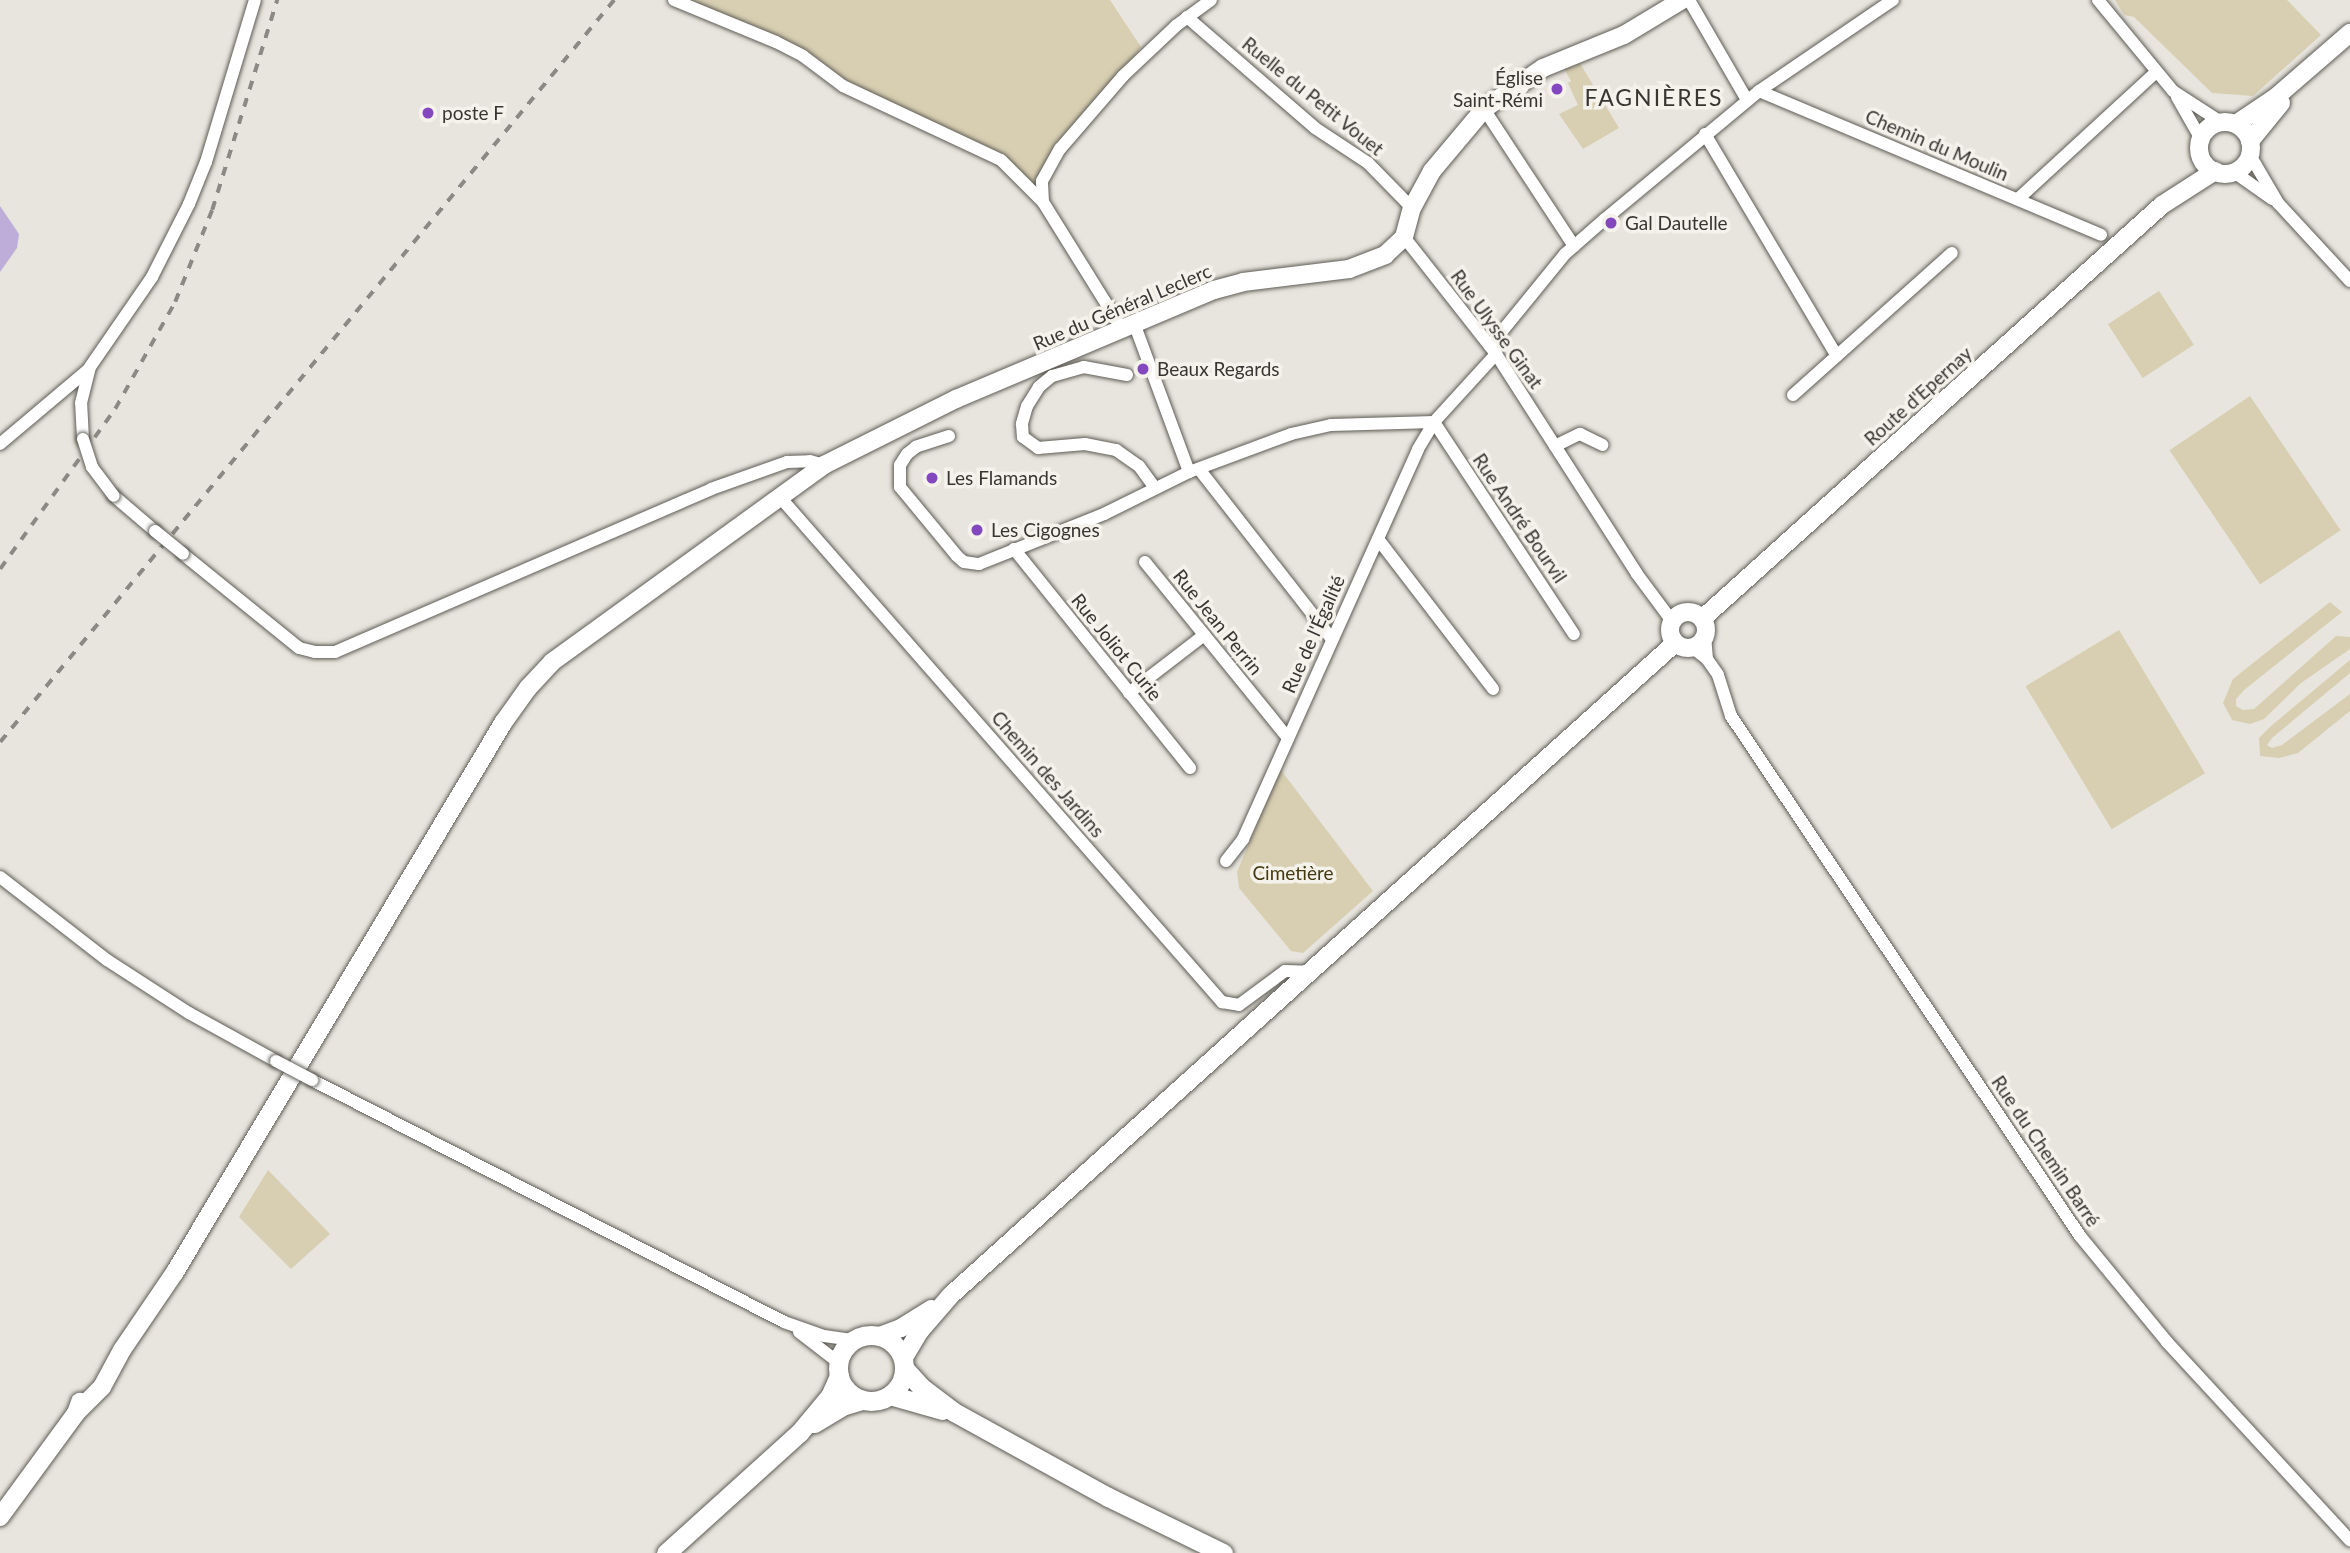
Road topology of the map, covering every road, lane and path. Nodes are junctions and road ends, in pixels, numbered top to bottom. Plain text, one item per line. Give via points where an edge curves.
1 (255, 0) edge
2 (674, 0) edge
3 (1211, 0) edge
4 (1682, 0) edge
5 (1689, 0) edge
6 (1893, 0) edge
7 (2098, 0) edge
8 (1187, 17) junction
9 (2350, 33) edge
10 (2350, 41) edge
11 (2155, 73) junction
12 (1759, 91) junction
13 (2173, 91) junction
14 (1747, 100) junction
15 (1484, 109) junction
16 (2228, 123) junction
17 (1704, 134) junction
18 (2200, 147) junction
19 (2250, 148) junction
20 (2215, 171) junction
21 (2234, 172) junction
22 (2018, 199) junction
23 (1043, 202) junction
24 (2278, 203) junction
25 (2162, 205) junction
26 (1412, 208) junction
27 (2101, 235) dead end
28 (1404, 237) junction
29 (1574, 246) junction
30 (1952, 253) dead end
31 (2350, 281) edge
32 (1128, 326) junction
33 (1493, 350) junction
34 (1837, 356) junction
35 (90, 367) junction
36 (1127, 375) dead end
37 (1793, 395) dead end
38 (1434, 422) junction
39 (948, 436) dead end
40 (0, 444) edge
41 (1603, 445) dead end
42 (1555, 446) junction
43 (824, 465) junction
44 (1194, 470) junction
45 (1155, 488) junction
46 (779, 496) junction
47 (1378, 538) junction
48 (1014, 549) junction
49 (1145, 562) dead end
50 (1672, 621) junction
51 (1574, 634) dead end
52 (1204, 635) junction
53 (1694, 636) junction
54 (1332, 639) junction
55 (1493, 689) dead end
56 (1129, 693) junction
57 (1287, 738) junction
58 (1190, 768) dead end
59 (1226, 861) dead end
60 (0, 877) edge
61 (1309, 972) junction
62 (951, 1295) junction
63 (784, 1322) junction
64 (880, 1336) junction
65 (852, 1340) junction
66 (904, 1363) junction
67 (839, 1369) junction
68 (890, 1395) junction
69 (862, 1400) junction
70 (954, 1412) junction
71 (799, 1433) junction
72 (2, 1511) edge
73 (2350, 1540) edge
74 (666, 1553) edge
75 (1223, 1553) edge

1 - 35 street via 189,204 152,277
2 - 23 street via 776,42 844,86 990,153
3 - 8 street
4 - 15 main road via 1624,35 1543,68
5 - 14 street
6 - 12 street, Rue de l'Égalité
7 - 11 street
8 - 23 street via 1123,76 1055,156 1042,181
8 - 26 street, Ruelle du Petit Vouet via 1315,128 1367,163
9 - 16 main road via 2276,97
10 - 19 main road via 2276,109
11 - 13 street
11 - 22 street
12 - 14 street, Rue de l'Égalité
12 - 22 street, Chemin du Moulin
13 - 16 street
13 - 18 street
14 - 17 street, Rue de l'Égalité
15 - 26 main road via 1444,154
15 - 29 street
16 - 18 main road via 2208,129
16 - 19 main road
17 - 29 street, Rue de l'Égalité
17 - 34 street
18 - 20 main road
18 - 25 main road, Route d'Epernay
19 - 21 main road via 2242,168
19 - 24 street
20 - 21 main road
20 - 25 main road, Route d'Epernay
21 - 24 street
22 - 27 street, Chemin du Moulin
23 - 32 street
24 - 31 street
25 - 53 main road, Route d'Epernay
26 - 28 main road
28 - 32 main road, Rue du Général Leclerc via 1385,255 1361,266 1226,286
28 - 33 street, Rue Ulysse Ginat
29 - 33 street, Rue de l'Égalité
30 - 34 street
32 - 43 main road, Rue du Général Leclerc via 956,399
32 - 44 street
33 - 38 street, Rue de l'Égalité
33 - 42 street, Rue Ulysse Ginat
34 - 37 street
35 - 40 street
35 - 43 street, bridge via 81,403 83,439 92,467 114,496 299,648 315,652 335,652 711,489 788,462
36 - 45 street via 1084,367 1052,376 1027,406 1023,437 1038,448 1086,444 1116,450 1139,466
38 - 44 street via 1309,428
38 - 47 street, Rue de l'Égalité
38 - 51 street, Rue André Bourvil
39 - 48 street via 907,454 900,465 900,487 964,562 979,564
41 - 42 street via 1580,434
42 - 50 street, Rue Ulysse Ginat
43 - 46 main road, Rue du Général Leclerc
44 - 45 street
44 - 54 street
45 - 48 street via 1117,509
46 - 61 street, Chemin des Jardins via 1222,1002 1239,1005 1285,971
46 - 72 main road, Rue du Général Leclerc via 569,649 540,674 516,704 224,1191 122,1350 93,1380 71,1420
47 - 54 street, Rue de l'Égalité
47 - 55 street
48 - 56 street, Rue Joliot Curie
49 - 52 street, Rue Jean Perrin
50 - 53 main road via 1670,627
50 - 53 main road via 1688,613
52 - 56 street
52 - 57 street, Rue Jean Perrin
53 - 61 main road, Route d'Epernay
53 - 73 street, Rue du Chemin Barré via 1718,675 1731,716 2080,1236 2167,1342
54 - 57 street, Rue de l'Égalité
56 - 58 street, Rue Joliot Curie
57 - 59 street, Rue de l'Égalité via 1243,839
60 - 63 street, bridge via 107,960 189,1013
61 - 62 main road, Route d'Epernay
62 - 64 main road via 913,1321
62 - 66 main road via 920,1331
63 - 65 street
63 - 67 street
64 - 65 main road
64 - 66 main road via 890,1340
65 - 67 main road
66 - 68 main road via 898,1388
66 - 70 main road via 921,1387
67 - 69 main road via 847,1391
67 - 71 main road via 830,1396
68 - 69 main road
68 - 70 main road
69 - 71 main road via 842,1406
70 - 75 main road via 1108,1497
71 - 74 main road

